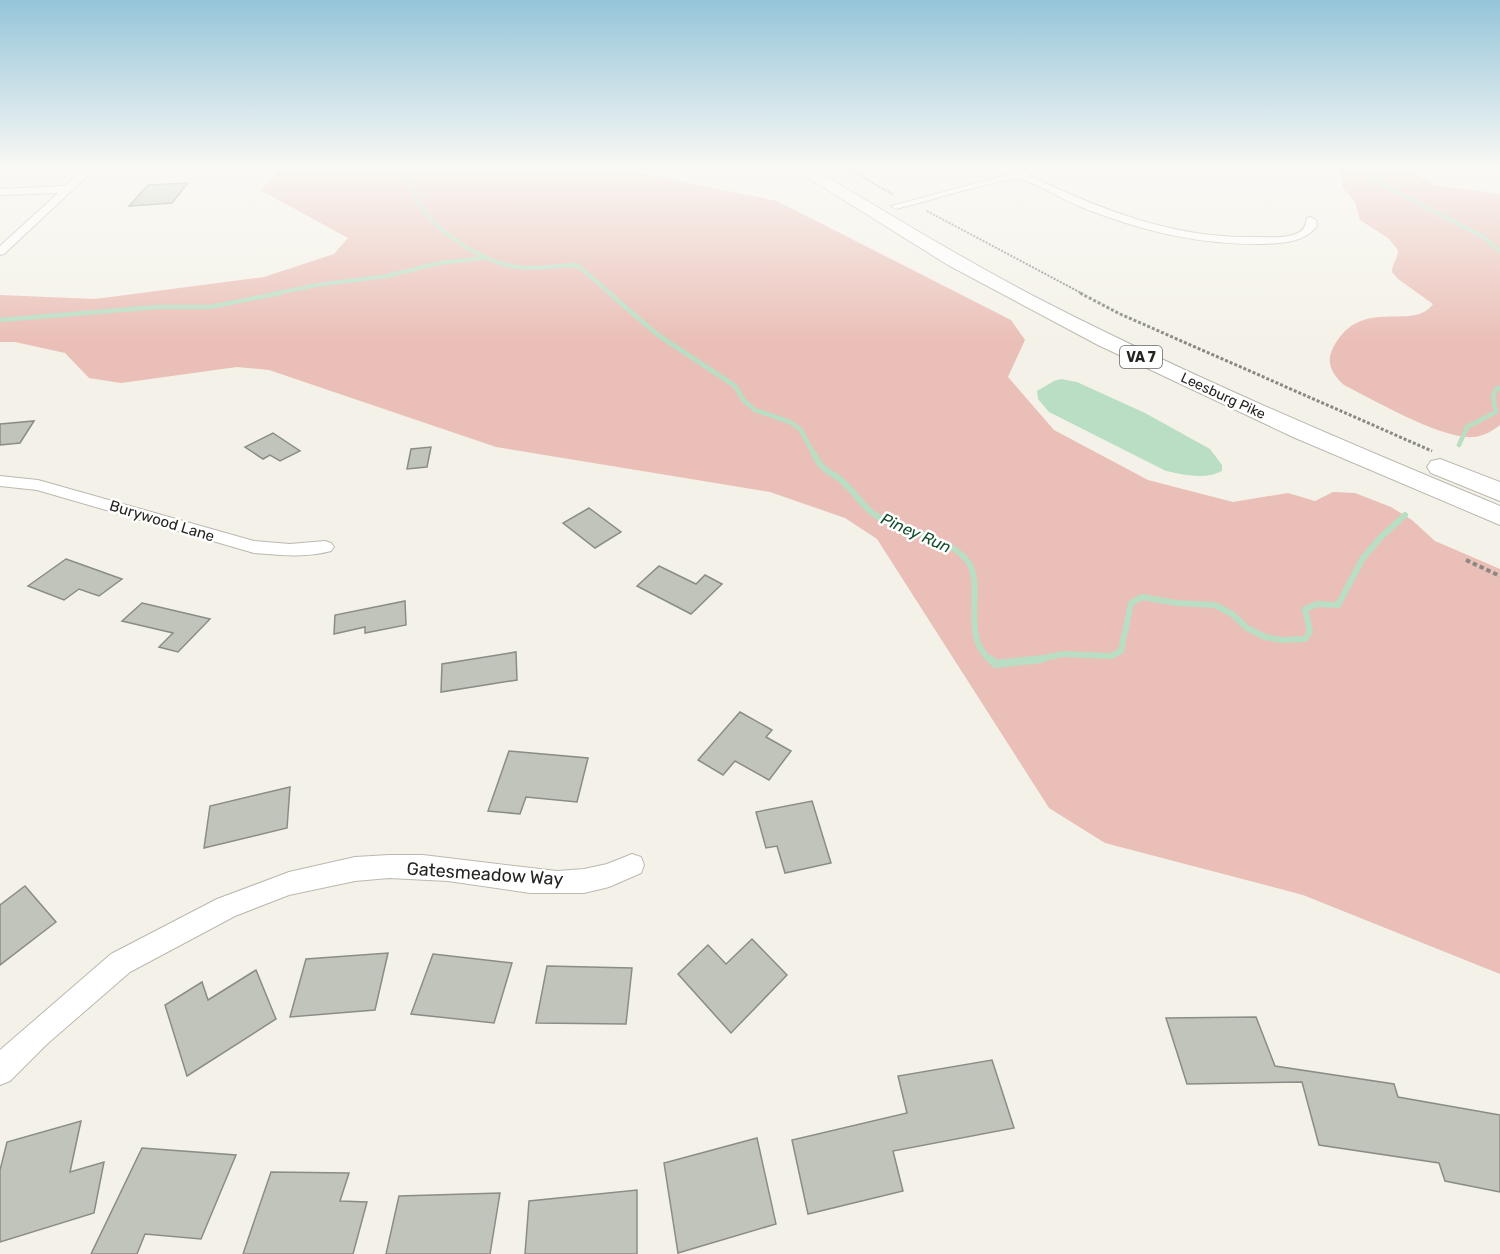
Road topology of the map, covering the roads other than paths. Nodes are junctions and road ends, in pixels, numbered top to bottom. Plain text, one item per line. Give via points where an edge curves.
1 (29, 226) edge
2 (893, 226) edge
3 (933, 226) edge
4 (1139, 226) edge
5 (1311, 226) edge
6 (0, 252) edge
7 (0, 481) edge
8 (1500, 492) edge
9 (1500, 516) edge
10 (325, 547) dead end
11 (632, 865) dead end
12 (0, 1071) edge

1 - 6 street
2 - 9 highway, Leesburg Pike / VA 7 via 1062,318 1260,413
3 - 8 highway, Leesburg Pike / VA 7 via 990,260 1107,320 1280,399
4 - 5 street via 1186,236 1243,240 1286,238 1304,234
7 - 10 street, Burywood Lane via 38,485 254,548
11 - 12 street, Gatesmeadow Way via 615,875 584,881 542,882 422,866 352,869 290,882 215,911 114,967

